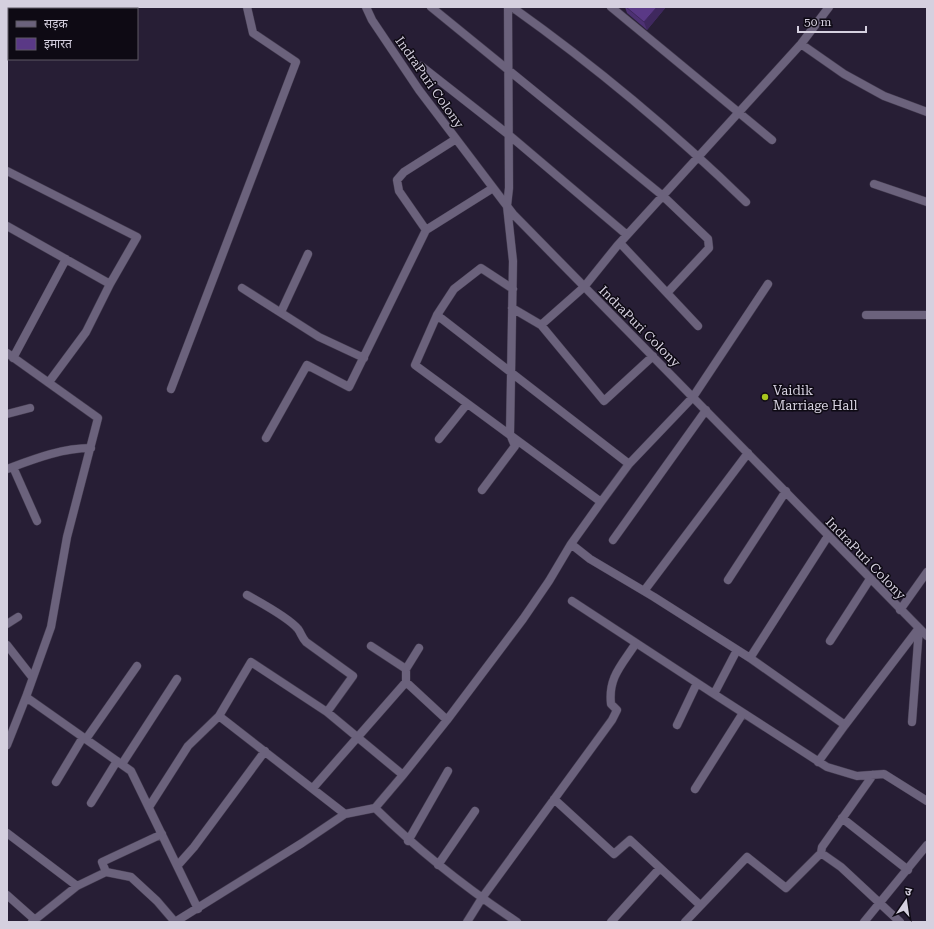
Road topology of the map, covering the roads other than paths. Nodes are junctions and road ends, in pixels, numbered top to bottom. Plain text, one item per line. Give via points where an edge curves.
1 (248, 7) edge
2 (366, 7) edge
3 (431, 7) edge
4 (508, 7) edge
5 (512, 7) edge
6 (611, 7) edge
7 (829, 7) edge
8 (801, 44) junction
9 (421, 66) dead end
10 (508, 70) junction
11 (927, 112) edge
12 (738, 113) junction
13 (509, 135) junction
14 (456, 138) junction
15 (772, 140) dead end
16 (699, 156) junction
17 (7, 171) edge
18 (874, 184) dead end
19 (493, 188) junction
20 (663, 196) junction
21 (746, 202) dead end
22 (927, 202) edge
23 (507, 206) junction
24 (7, 226) edge
25 (426, 230) junction
26 (627, 235) junction
27 (620, 243) junction
28 (308, 254) dead end
29 (66, 259) junction
30 (110, 284) junction
31 (768, 284) dead end
32 (584, 286) junction
33 (242, 288) dead end
34 (513, 289) junction
35 (667, 293) junction
36 (512, 308) junction
37 (281, 312) junction
38 (866, 314) dead end
39 (437, 315) junction
40 (927, 315) edge
41 (541, 325) junction
42 (698, 326) dead end
43 (10, 356) edge
44 (653, 356) junction
45 (364, 358) junction
46 (512, 372) junction
47 (49, 382) junction
48 (171, 389) dead end
49 (693, 397) junction
50 (467, 404) junction
51 (30, 408) dead end
52 (706, 410) junction
53 (7, 414) edge
54 (510, 434) junction
55 (266, 438) dead end
56 (439, 439) dead end
57 (91, 448) junction
58 (748, 453) junction
59 (629, 464) junction
60 (10, 468) edge
61 (482, 490) dead end
62 (786, 491) junction
63 (602, 502) junction
64 (37, 521) dead end
65 (828, 536) junction
66 (613, 540) dead end
67 (571, 544) junction
68 (927, 572) edge
69 (870, 579) junction
70 (728, 580) dead end
71 (644, 591) junction
72 (248, 595) dead end
73 (572, 601) dead end
74 (900, 610) junction
75 (18, 617) dead end
76 (7, 624) edge
77 (919, 628) junction
78 (927, 636) edge
79 (830, 642) dead end
80 (636, 643) junction
81 (7, 645) edge
82 (372, 646) dead end
83 (419, 648) dead end
84 (737, 650) junction
85 (750, 658) junction
86 (137, 666) dead end
87 (406, 670) junction
88 (32, 677) junction
89 (177, 679) dead end
90 (406, 682) junction
91 (697, 683) junction
92 (714, 694) junction
93 (26, 697) junction
94 (327, 712) junction
95 (743, 713) junction
96 (219, 716) junction
97 (447, 720) junction
98 (912, 722) dead end
99 (677, 725) dead end
100 (845, 725) junction
101 (84, 738) junction
102 (358, 738) junction
103 (7, 745) edge
104 (265, 751) junction
105 (818, 762) junction
106 (119, 763) junction
107 (448, 771) dead end
108 (403, 775) junction
109 (873, 775) junction
110 (56, 782) dead end
111 (313, 788) junction
112 (695, 789) dead end
113 (554, 799) junction
114 (927, 801) edge
115 (91, 803) dead end
116 (149, 807) junction
117 (375, 808) junction
118 (475, 811) dead end
119 (345, 814) junction
120 (842, 818) junction
121 (7, 833) edge
122 (162, 834) junction
123 (408, 841) junction
124 (927, 845) edge
125 (820, 853) junction
126 (178, 865) junction
127 (438, 865) junction
128 (660, 868) junction
129 (908, 870) junction
130 (106, 872) junction
131 (77, 886) junction
132 (7, 896) edge
133 (482, 898) junction
134 (880, 903) junction
135 (700, 905) junction
136 (198, 909) junction
137 (33, 921) edge
138 (467, 922) edge
139 (517, 922) edge
140 (611, 922) edge
141 (685, 922) edge
142 (864, 922) edge
143 (900, 922) edge

1 - 48 street via 253,33 296,62
2 - 14 street, IndraPuri Colony via 419,90
3 - 10 street
4 - 10 street
5 - 16 street via 568,46
6 - 12 street
7 - 8 street
8 - 11 street via 844,74 884,96
8 - 12 street
9 - 13 street
10 - 13 street
10 - 20 street
12 - 15 street
12 - 16 street
13 - 23 street
13 - 26 street
14 - 19 street, IndraPuri Colony
14 - 25 street via 404,172 397,180 399,191
16 - 20 street
16 - 21 street
17 - 30 street via 138,237
18 - 22 street
19 - 23 street, IndraPuri Colony
19 - 25 street
20 - 26 street
20 - 35 street via 708,239 709,248
23 - 32 street, IndraPuri Colony
23 - 34 street via 513,261
24 - 29 street
25 - 45 street
26 - 27 street
27 - 32 street
27 - 35 street
28 - 37 street
29 - 30 street
29 - 43 street
30 - 47 street via 86,332
31 - 49 street
32 - 41 street
32 - 44 street, IndraPuri Colony
33 - 37 street
34 - 36 street
34 - 39 street via 481,268 454,289
35 - 42 street
36 - 41 street
36 - 46 street
37 - 45 street via 319,337
38 - 40 street
39 - 46 street
39 - 50 street via 415,365
41 - 44 street via 604,401
43 - 47 street
44 - 49 street, IndraPuri Colony
45 - 55 street via 349,387 307,365
46 - 54 street
46 - 59 street
47 - 57 street via 98,418
49 - 52 street, IndraPuri Colony
49 - 59 street
50 - 54 street
50 - 56 street
51 - 53 street
52 - 58 street, IndraPuri Colony
52 - 66 street
54 - 61 street via 515,446
54 - 63 street
57 - 60 street via 52,454
57 - 88 street via 67,537 51,627
58 - 62 street, IndraPuri Colony
58 - 71 street
59 - 63 street
60 - 64 street
62 - 65 street, IndraPuri Colony
62 - 70 street
63 - 67 street
65 - 69 street, IndraPuri Colony
65 - 85 street
67 - 71 street via 590,559
67 - 97 street via 523,619
68 - 74 street
69 - 74 street, IndraPuri Colony
69 - 79 street
71 - 84 street
72 - 94 street via 280,615 298,629 306,642 353,676
73 - 80 street
74 - 77 street, IndraPuri Colony
75 - 76 street
77 - 78 street, IndraPuri Colony
77 - 98 street
77 - 100 street
80 - 91 street
80 - 113 street via 612,679 609,689 611,704 617,710
81 - 88 street
82 - 87 street
83 - 87 street
84 - 85 street
84 - 92 street
85 - 100 street
86 - 101 street
87 - 90 street
88 - 93 street
89 - 106 street
90 - 97 street
90 - 102 street
91 - 92 street
91 - 99 street
92 - 95 street
93 - 101 street
93 - 103 street
94 - 96 street via 251,662
94 - 102 street
95 - 105 street
95 - 112 street
96 - 104 street
96 - 116 street via 188,746
97 - 108 street
100 - 105 street
101 - 106 street
101 - 110 street
102 - 108 street
102 - 111 street
104 - 111 street
104 - 126 street
105 - 109 street via 857,776
106 - 115 street
106 - 116 street via 131,771
107 - 123 street
108 - 117 street
109 - 114 street via 884,774
109 - 120 street
111 - 119 street
113 - 128 street via 614,854 630,840
113 - 133 street
116 - 122 street
117 - 119 street
117 - 123 street
118 - 127 street
119 - 136 street
120 - 125 street
120 - 129 street
121 - 131 street
122 - 126 street
122 - 130 street via 102,862
123 - 127 street
124 - 129 street
125 - 134 street via 841,867
125 - 135 street via 786,888 747,857
126 - 136 street
127 - 133 street
128 - 135 street
128 - 140 street
129 - 134 street
130 - 131 street
130 - 136 street via 131,876 175,922
131 - 137 street
132 - 137 street
133 - 138 street
133 - 139 street
134 - 142 street
134 - 143 street
135 - 141 street

